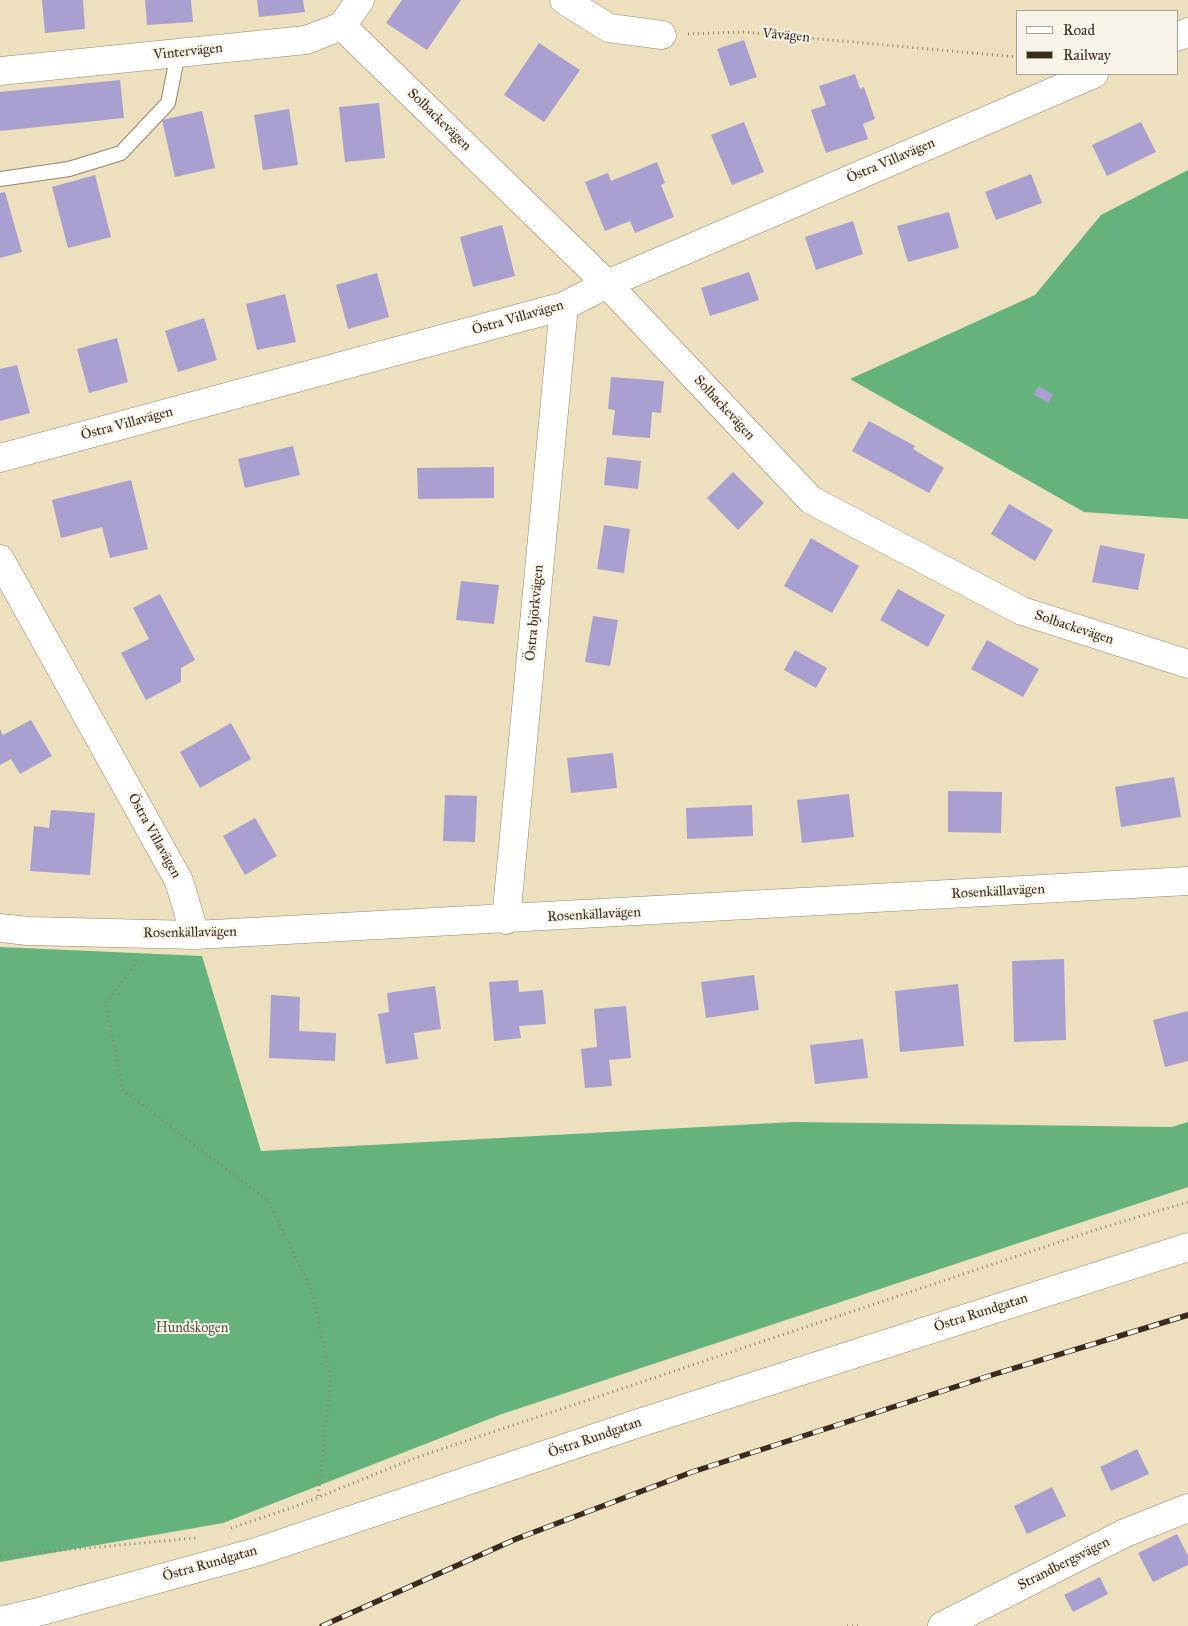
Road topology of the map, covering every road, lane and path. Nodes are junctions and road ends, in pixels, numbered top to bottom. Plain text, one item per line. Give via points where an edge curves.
1 (360, 0) edge
2 (564, 0) edge
3 (342, 26) junction
4 (662, 35) joint
5 (178, 53) junction
6 (1016, 57) edge
7 (0, 71) edge
8 (1092, 75) edge
9 (0, 179) edge
10 (606, 284) junction
11 (564, 306) junction
12 (0, 458) edge
13 (0, 559) edge
14 (1188, 664) edge
15 (1188, 881) edge
16 (506, 920) junction
17 (0, 928) edge
18 (156, 934) junction
19 (195, 935) junction
20 (1188, 1202) edge
21 (1188, 1247) edge
22 (318, 1497) junction
23 (1188, 1508) edge
24 (230, 1528) dead end
25 (202, 1537) dead end
26 (0, 1556) edge
27 (0, 1621) edge
28 (847, 1626) edge
29 (860, 1626) edge
30 (942, 1626) edge

1 - 3 street
2 - 4 street via 609,28
3 - 5 street, Vintervägen via 306,40
3 - 10 street, Solbackevägen
4 - 6 path, Våvägen via 743,32
5 - 7 street, Vintervägen
5 - 9 lane via 168,103 121,153 69,169
8 - 10 street, Östra Villavägen
10 - 11 street, Östra Villavägen
10 - 14 street, Solbackevägen via 811,500 1022,611
11 - 12 street, Östra Villavägen
11 - 16 street, Östra björkvägen
13 - 19 street, Östra Villavägen via 179,881
15 - 16 street, Rosenkällavägen
16 - 19 street, Rosenkällavägen
17 - 18 street, Rosenkällavägen
18 - 19 street, Rosenkällavägen
18 - 22 path via 106,1004 123,1090 268,1201 311,1289 331,1378
20 - 22 path via 1098,1229 415,1458
21 - 27 street, Östra Rundgatan via 639,1423 256,1552
22 - 24 path
23 - 30 street, Strandbergsvägen via 1125,1534
25 - 26 path
28 - 29 path

